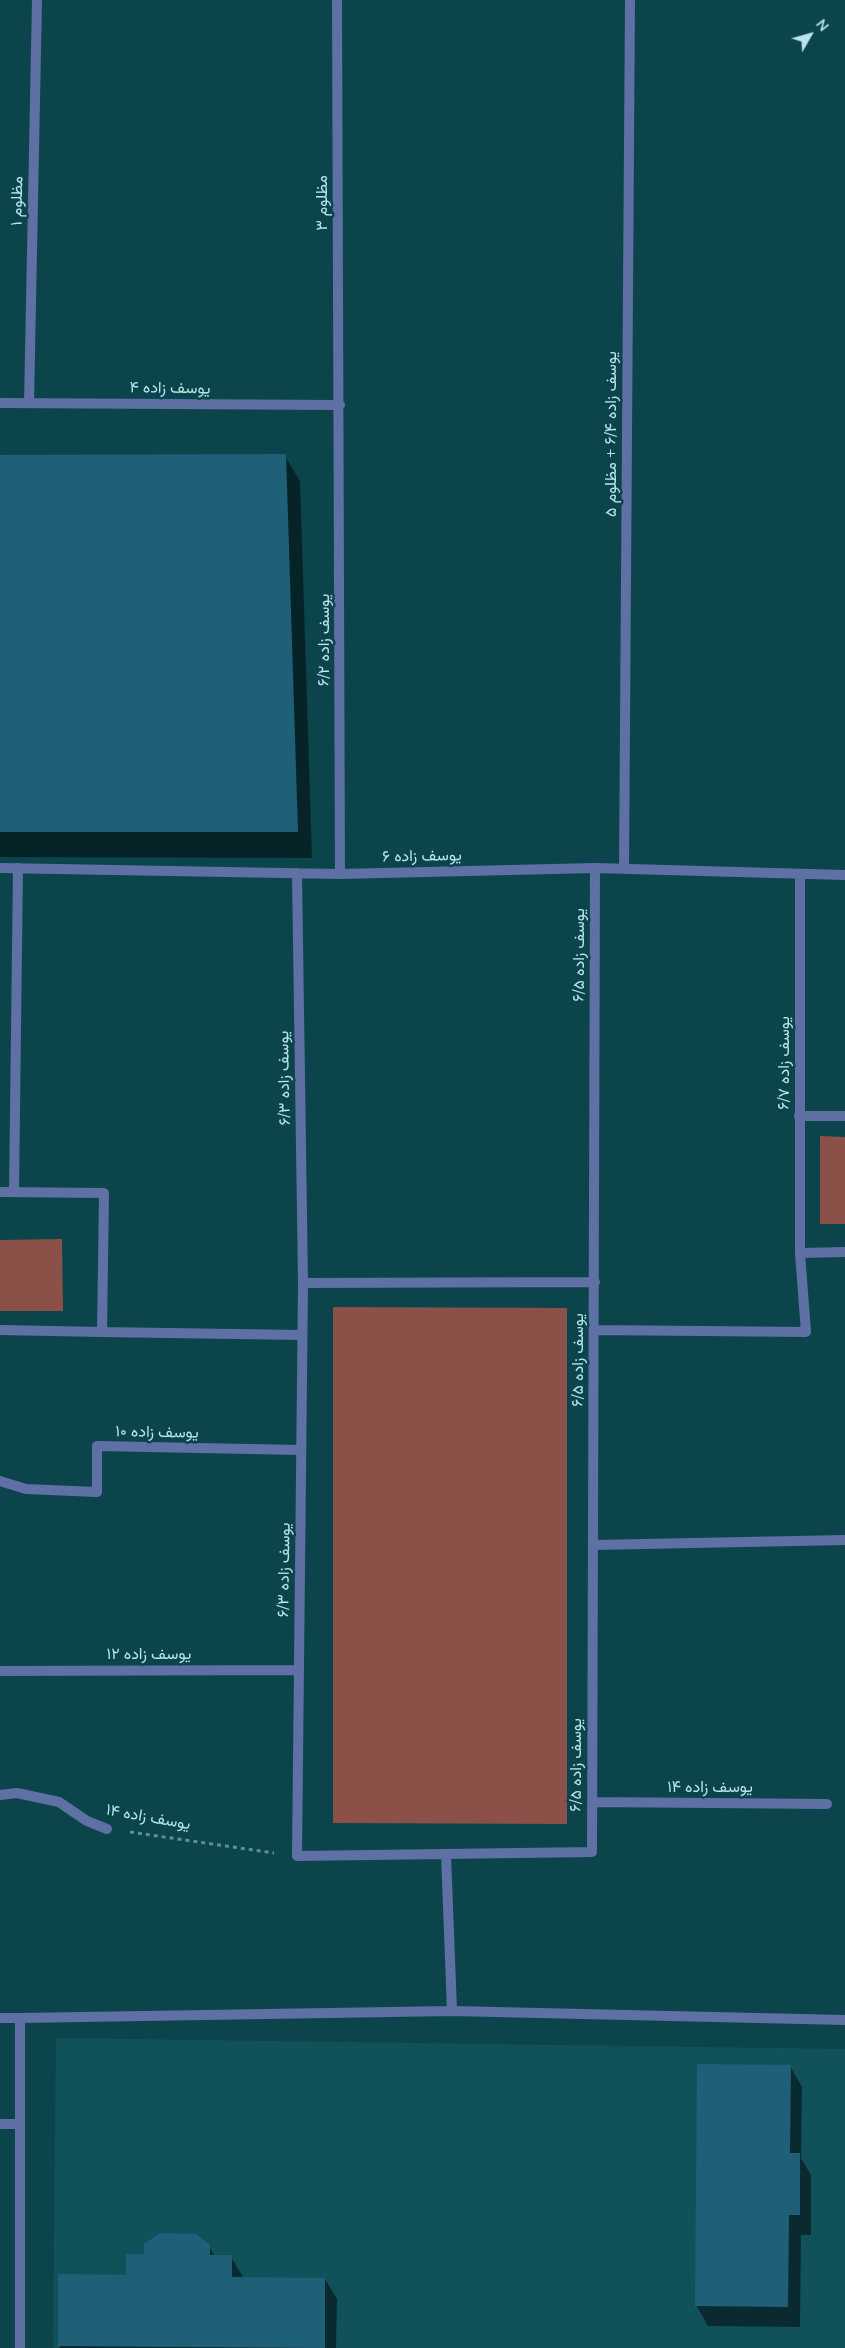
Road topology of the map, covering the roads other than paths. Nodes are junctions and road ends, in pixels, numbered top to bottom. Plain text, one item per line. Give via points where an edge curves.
1 (37, 0) edge
2 (337, 0) edge
3 (630, 0) edge
4 (29, 402) junction
5 (0, 403) edge
6 (340, 405) junction
7 (0, 868) edge
8 (18, 868) junction
9 (595, 868) junction
10 (624, 869) junction
11 (297, 873) junction
12 (340, 874) junction
13 (800, 874) junction
14 (845, 875) edge
15 (800, 1116) junction
16 (845, 1116) edge
17 (0, 1192) edge
18 (14, 1192) junction
19 (845, 1252) edge
20 (800, 1253) junction
21 (595, 1282) junction
22 (303, 1283) junction
23 (0, 1330) edge
24 (594, 1330) junction
25 (102, 1332) junction
26 (302, 1335) junction
27 (301, 1450) junction
28 (0, 1481) edge
29 (845, 1540) edge
30 (593, 1545) junction
31 (299, 1670) junction
32 (0, 1671) edge
33 (0, 1795) edge
34 (592, 1802) junction
35 (827, 1804) dead end
36 (107, 1829) road end
37 (446, 1854) junction
38 (452, 2011) junction
39 (0, 2018) edge
40 (20, 2018) junction
41 (845, 2020) edge
42 (0, 2124) edge
43 (20, 2124) junction
44 (20, 2348) edge

1 - 4 street, مظلوم ۱
2 - 6 street, مظلوم ۳
3 - 10 street, یوسف زاده ۶/۴ + مظلوم ۵
4 - 5 street, یوسف زاده ۴
4 - 6 street, یوسف زاده ۴
6 - 12 street, یوسف زاده ۶/۲
7 - 8 street, یوسف زاده ۶
8 - 11 street, یوسف زاده ۶
8 - 18 street
9 - 10 street, یوسف زاده ۶
9 - 12 street, یوسف زاده ۶
9 - 21 street, یوسف زاده ۶/۵
10 - 13 street, یوسف زاده ۶
11 - 12 street, یوسف زاده ۶
11 - 22 street, یوسف زاده ۶/۳
13 - 14 street, یوسف زاده ۶
13 - 15 street, یوسف زاده ۶/۷
15 - 16 street
15 - 20 street, یوسف زاده ۶/۷
17 - 18 street
18 - 25 street via 104,1193
19 - 20 street
20 - 24 street, یوسف زاده ۶/۷ via 806,1332
21 - 22 street
21 - 24 street, یوسف زاده ۶/۵
22 - 26 street, یوسف زاده ۶/۳
23 - 25 street
24 - 30 street, یوسف زاده ۶/۵
25 - 26 street
26 - 27 street, یوسف زاده ۶/۳
27 - 28 street, یوسف زاده ۱۰ via 97,1446 97,1492 26,1489
27 - 31 street, یوسف زاده ۶/۳
29 - 30 street
30 - 34 street, یوسف زاده ۶/۵
31 - 32 street, یوسف زاده ۱۲
31 - 37 street, یوسف زاده ۶/۳ via 297,1856
33 - 36 street, یوسف زاده ۱۴ via 17,1793 60,1802 88,1821
34 - 35 street, یوسف زاده ۱۴
34 - 37 street, یوسف زاده ۶/۵ via 592,1852
37 - 38 street
38 - 40 street
38 - 41 street
39 - 40 street
40 - 43 street
42 - 43 street
43 - 44 street

